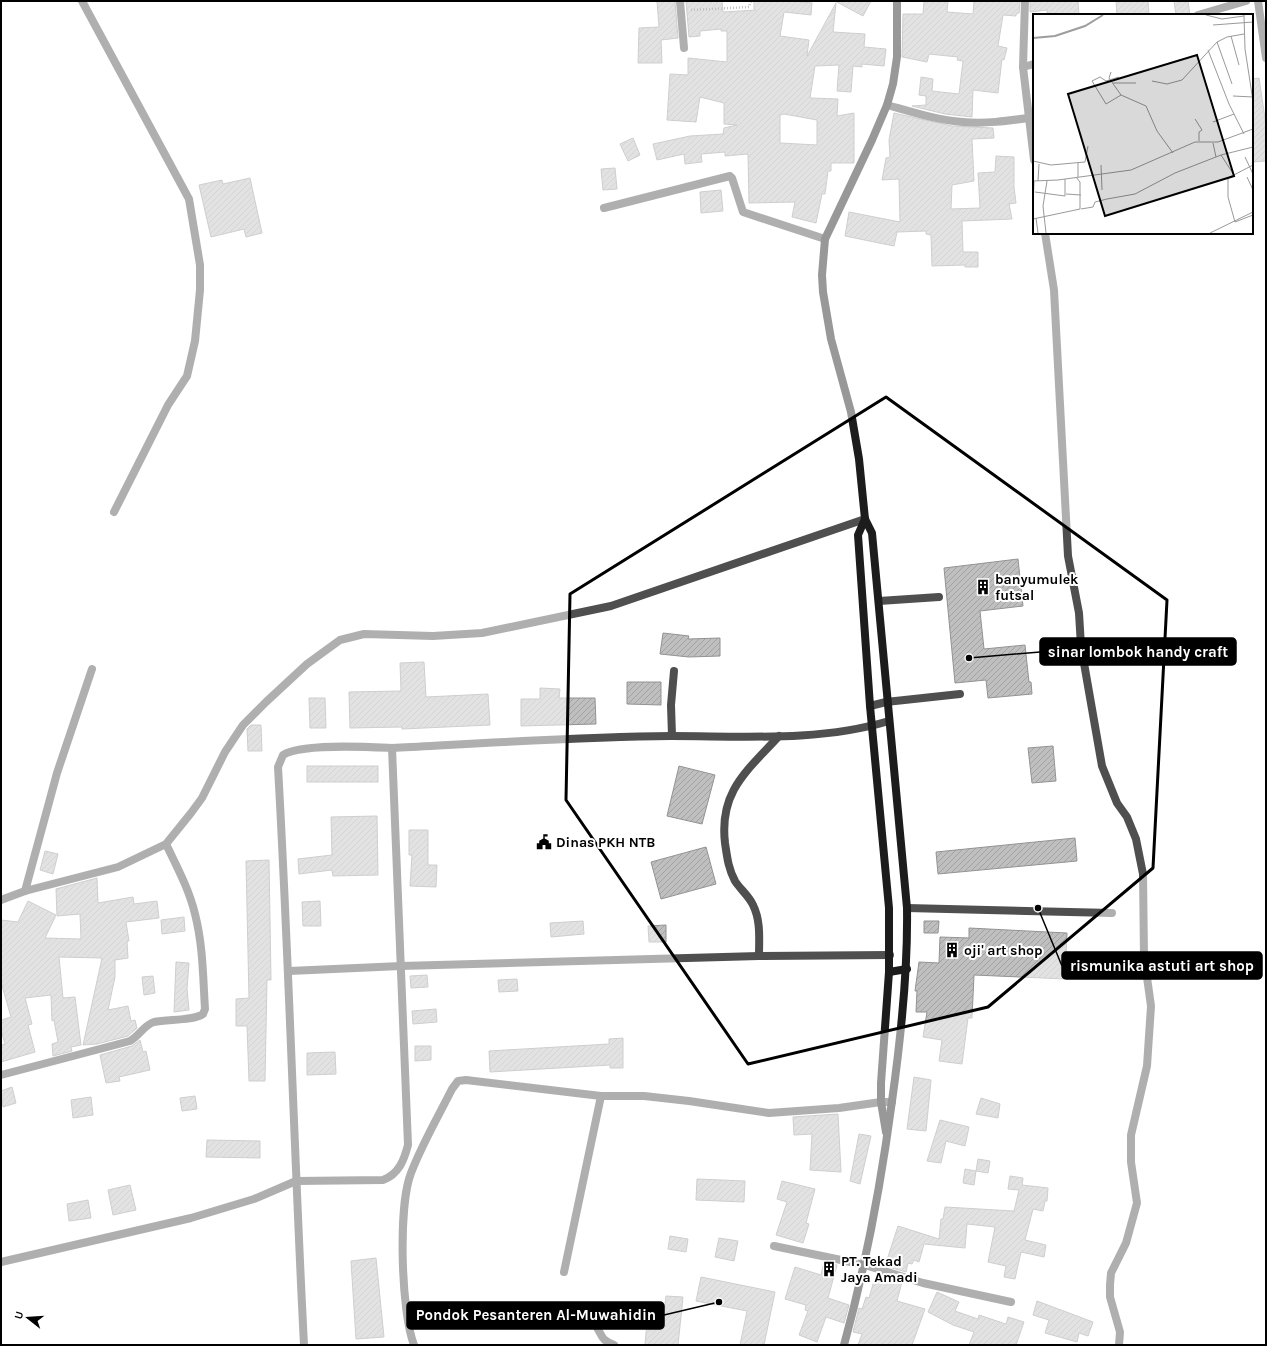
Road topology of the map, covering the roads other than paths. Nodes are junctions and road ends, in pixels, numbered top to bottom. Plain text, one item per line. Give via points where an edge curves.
1 (82, 1) edge
2 (680, 1) edge
3 (897, 1) edge
4 (1025, 1) edge
5 (1246, 1) edge
6 (1258, 1) edge
7 (1201, 14) edge
8 (684, 48) dead end
9 (1266, 58) edge
10 (1033, 64) edge
11 (1023, 67) junction
12 (887, 105) junction
13 (1031, 118) edge
14 (1033, 146) edge
15 (604, 208) dead end
16 (1045, 234) edge
17 (825, 239) junction
18 (114, 512) dead end
19 (865, 519) junction
20 (939, 598) dead end
21 (879, 601) junction
22 (92, 669) dead end
23 (674, 671) dead end
24 (960, 694) dead end
25 (886, 702) junction
26 (870, 706) junction
27 (889, 721) junction
28 (872, 726) junction
29 (672, 736) junction
30 (779, 736) junction
31 (392, 748) junction
32 (166, 844) junction
33 (25, 891) junction
34 (1, 900) edge
35 (906, 908) junction
36 (1112, 913) dead end
37 (890, 955) junction
38 (759, 956) junction
39 (400, 966) junction
40 (907, 969) junction
41 (289, 971) junction
42 (889, 972) junction
43 (1, 1075) edge
44 (601, 1096) junction
45 (881, 1102) junction
46 (892, 1102) junction
47 (887, 1142) junction
48 (296, 1181) junction
49 (774, 1246) dead end
50 (1, 1262) edge
51 (865, 1265) junction
52 (564, 1272) dead end
53 (1011, 1302) dead end
54 (551, 1309) dead end
55 (304, 1345) edge
56 (414, 1345) edge
57 (614, 1345) edge
58 (844, 1345) edge
59 (1119, 1345) edge

1 - 18 street via 189,199 200,264 195,341 187,376 176,390
2 - 8 street
3 - 12 main road via 897,62
4 - 11 street
5 - 7 street
6 - 9 street
10 - 11 street
11 - 13 street
12 - 13 street via 958,121 986,122
12 - 17 main road
13 - 14 street
15 - 17 street via 730,176 743,212
16 - 59 street via 1054,290 1068,556 1079,613 1081,646 1102,766 1136,840 1143,874 1144,956 1150,1012 1146,1066 1131,1135 1137,1202 1126,1243 1111,1273 1110,1297 1120,1332
17 - 19 main road via 823,292 831,339 859,458
19 - 21 main road via 872,533
19 - 26 main road via 858,535
19 - 32 street via 611,606 482,633 433,636 364,634 340,640 307,664 243,725 225,752 202,798
20 - 21 street
21 - 25 main road
22 - 33 street via 57,773
23 - 29 street
24 - 25 street
25 - 26 street
25 - 27 main road
26 - 28 main road
27 - 28 street
27 - 35 main road
28 - 30 street
28 - 37 main road via 884,848
29 - 30 street
29 - 31 street
30 - 38 street via 737,782 724,814 728,867 758,917
31 - 39 street
31 - 41 street via 296,749 281,758 278,767
32 - 33 street via 118,867
32 - 43 street via 184,881 195,914 201,943 204,1014 154,1022 130,1041
33 - 34 street
35 - 36 street
35 - 40 main road
37 - 38 street
37 - 42 main road
38 - 39 street
39 - 41 street
39 - 48 street via 408,1145 403,1161 394,1173 383,1180
40 - 42 main road
40 - 46 main road
41 - 48 street
42 - 45 main road
44 - 45 street via 644,1096 769,1113
44 - 52 street
44 - 56 street via 466,1080 455,1084 410,1174 405,1199 404,1270 408,1327
45 - 46 street
45 - 47 main road
46 - 47 main road
47 - 51 main road
48 - 50 street via 254,1199 191,1218
48 - 55 street
49 - 51 street
51 - 53 street via 922,1283
51 - 58 main road
54 - 57 street via 595,1325 601,1337

